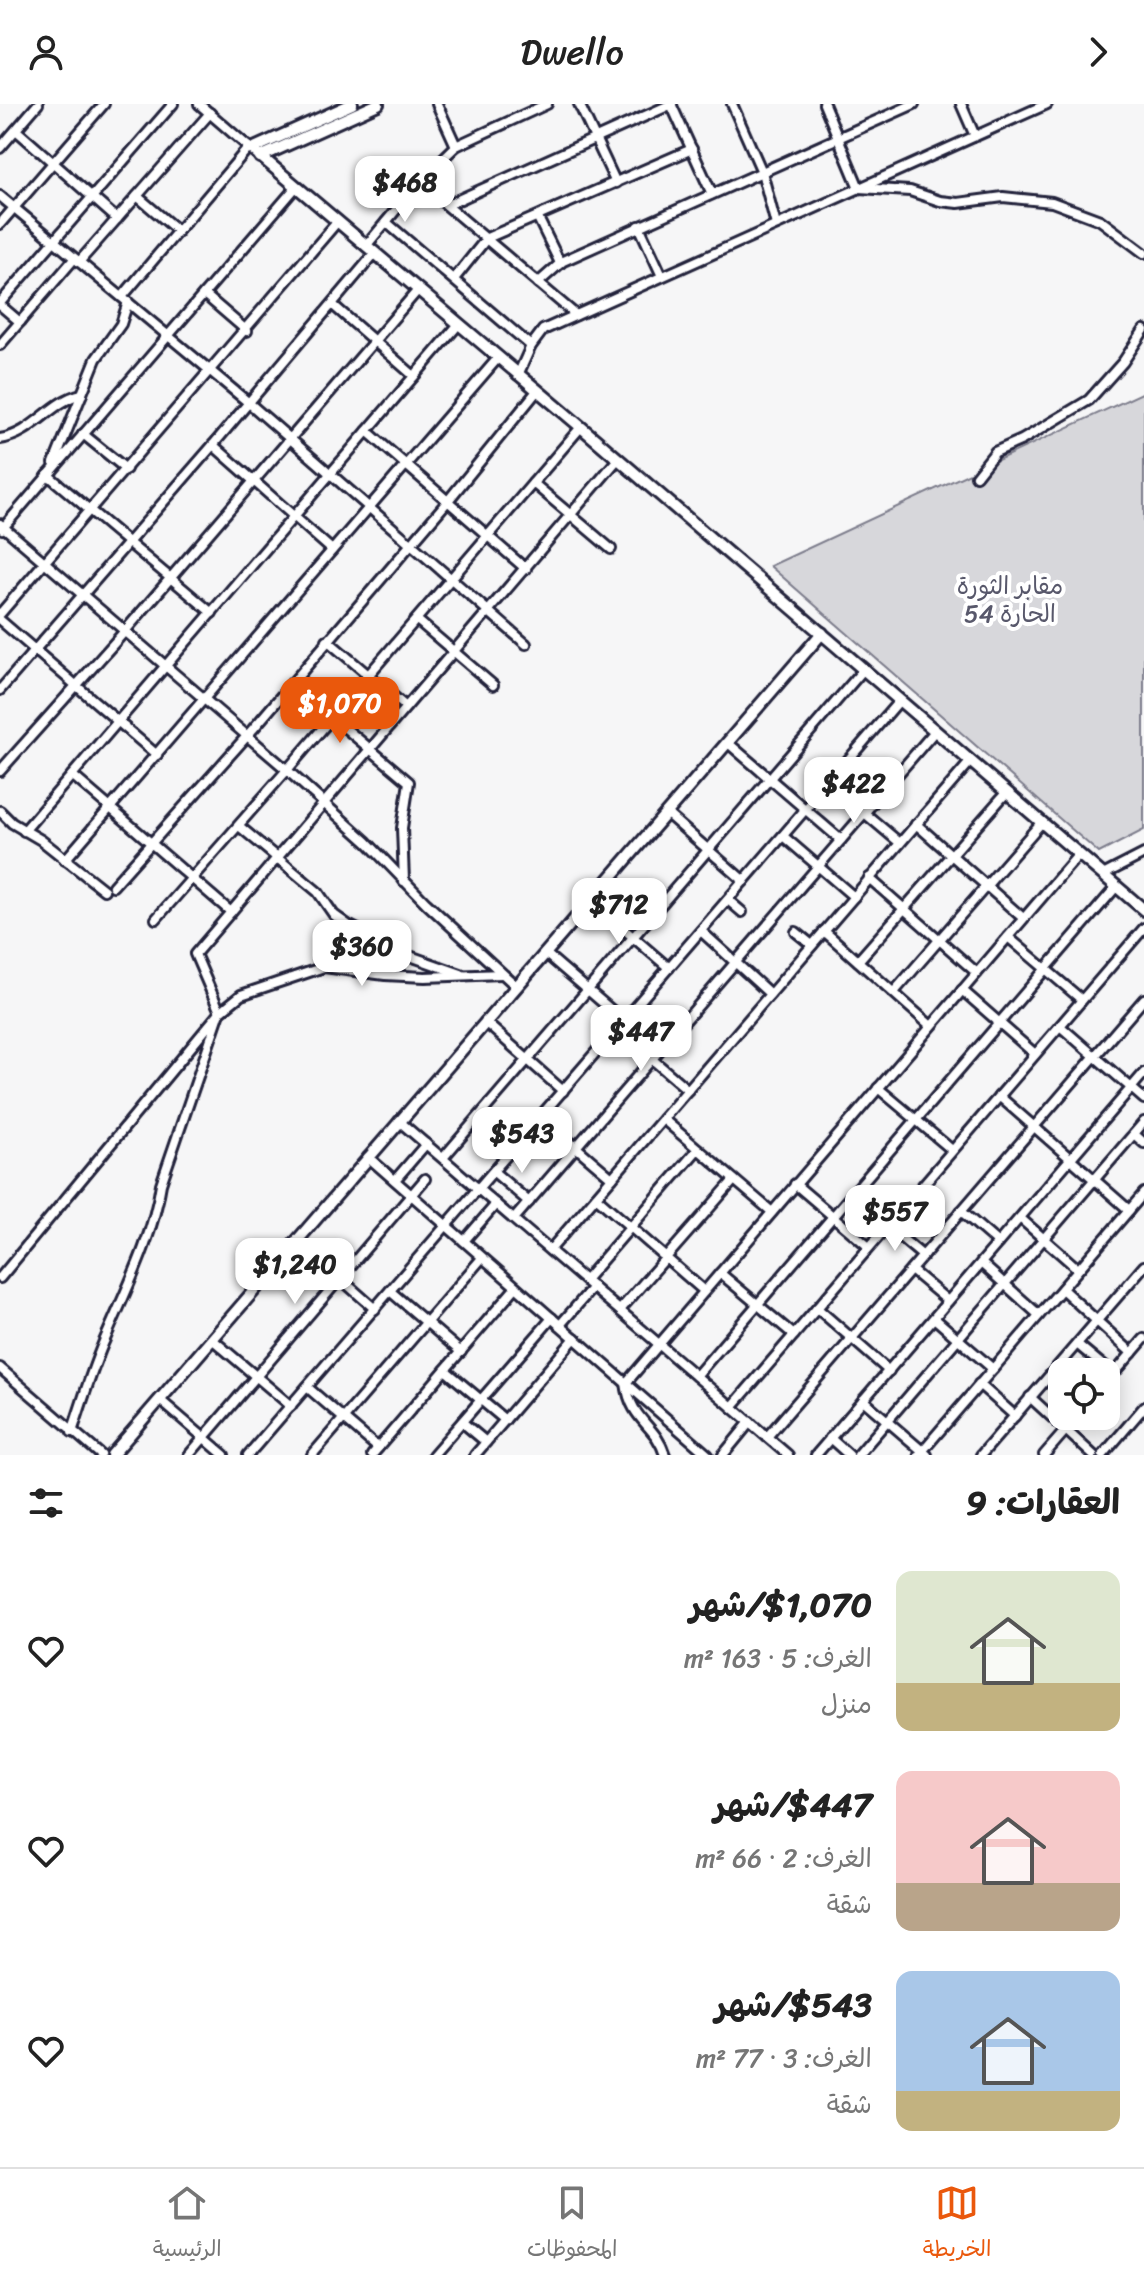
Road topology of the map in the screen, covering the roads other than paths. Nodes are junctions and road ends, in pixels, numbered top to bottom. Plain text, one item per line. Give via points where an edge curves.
1 (38, 104) edge
2 (104, 104) edge
3 (173, 104) edge
4 (199, 104) edge
5 (352, 104) edge
6 (378, 104) edge
7 (437, 104) edge
8 (547, 104) edge
9 (579, 104) edge
10 (672, 104) edge
11 (732, 104) edge
12 (824, 104) edge
13 (914, 104) edge
14 (961, 104) edge
15 (1047, 104) edge
16 (210, 113) junction
17 (16, 130) junction
18 (975, 136) junction
19 (595, 137) junction
20 (838, 138) junction
21 (456, 146) junction
22 (0, 148) edge
23 (692, 149) junction
24 (254, 151) junction
25 (53, 162) junction
26 (762, 172) junction
27 (419, 182) junction
28 (616, 183) junction
29 (296, 187) junction
30 (859, 188) junction
31 (712, 194) junction
32 (0, 196) edge
33 (92, 196) junction
34 (137, 196) junction
35 (447, 205) junction
36 (13, 208) junction
37 (538, 218) junction
38 (117, 219) junction
39 (338, 221) junction
40 (386, 222) junction
41 (0, 224) edge
42 (776, 225) junction
43 (639, 226) junction
44 (178, 231) junction
45 (487, 238) junction
46 (53, 241) junction
47 (371, 249) junction
48 (1144, 253) edge
49 (77, 261) junction
50 (560, 263) junction
51 (662, 276) junction
52 (454, 279) junction
53 (538, 283) junction
54 (418, 290) junction
55 (204, 294) junction
56 (125, 299) junction
57 (0, 304) edge
58 (333, 305) junction
59 (576, 315) junction
60 (20, 322) junction
61 (458, 325) junction
62 (1144, 330) edge
63 (247, 331) junction
64 (168, 335) junction
65 (374, 342) junction
66 (0, 345) edge
67 (531, 346) junction
68 (498, 358) junction
69 (211, 371) junction
70 (518, 375) junction
71 (414, 376) junction
72 (537, 391) junction
73 (82, 394) junction
74 (249, 403) junction
75 (581, 427) junction
76 (367, 431) junction
77 (83, 434) junction
78 (0, 439) edge
79 (291, 439) junction
80 (213, 445) junction
81 (618, 459) junction
82 (405, 465) junction
83 (126, 469) junction
84 (49, 473) junction
85 (330, 474) junction
86 (976, 476) dead end
87 (255, 481) junction
88 (533, 483) junction
89 (447, 502) junction
90 (368, 507) junction
91 (90, 511) junction
92 (571, 514) junction
93 (294, 516) junction
94 (1, 527) edge
95 (487, 537) junction
96 (129, 543) junction
97 (411, 544) junction
98 (611, 549) dead end
99 (332, 550) junction
100 (45, 562) junction
101 (526, 569) junction
102 (170, 579) junction
103 (450, 579) junction
104 (84, 595) junction
105 (489, 612) junction
106 (212, 613) junction
107 (0, 617) edge
108 (417, 620) junction
109 (125, 631) junction
110 (822, 633) junction
111 (327, 640) junction
112 (526, 644) dead end
113 (34, 650) junction
114 (454, 651) junction
115 (165, 666) junction
116 (864, 669) junction
117 (369, 675) junction
118 (292, 683) junction
119 (493, 685) dead end
120 (77, 687) junction
121 (0, 690) edge
122 (205, 700) junction
123 (899, 701) junction
124 (406, 707) junction
125 (332, 717) junction
126 (118, 721) junction
127 (935, 731) junction
128 (247, 736) junction
129 (727, 742) junction
130 (371, 750) junction
131 (157, 755) junction
132 (970, 762) junction
133 (287, 770) junction
134 (0, 771) edge
135 (72, 775) junction
136 (770, 779) junction
137 (829, 783) junction
138 (1006, 793) junction
139 (325, 804) junction
140 (111, 809) junction
141 (805, 810) junction
142 (0, 811) edge
143 (666, 813) junction
144 (864, 813) junction
145 (1041, 823) junction
146 (916, 824) junction
147 (239, 826) junction
148 (24, 831) junction
149 (783, 836) junction
150 (841, 840) junction
151 (900, 843) junction
152 (151, 844) junction
153 (708, 850) junction
154 (1079, 854) junction
155 (1144, 854) edge
156 (951, 856) junction
157 (276, 858) junction
158 (65, 860) junction
159 (818, 866) junction
160 (1103, 875) junction
161 (191, 878) junction
162 (869, 878) junction
163 (404, 881) junction
164 (744, 881) junction
165 (986, 886) junction
166 (1116, 887) junction
167 (854, 897) junction
168 (590, 900) junction
169 (728, 900) junction
170 (904, 910) junction
171 (1144, 910) edge
172 (231, 912) junction
173 (742, 912) dead end
174 (1023, 918) junction
175 (156, 919) dead end
176 (1144, 928) edge
177 (701, 931) junction
178 (824, 931) junction
179 (796, 932) dead end
180 (633, 937) junction
181 (1008, 937) junction
182 (940, 940) junction
183 (812, 945) junction
184 (545, 953) junction
185 (858, 961) junction
186 (735, 963) junction
187 (669, 968) junction
188 (1046, 968) junction
189 (977, 973) junction
190 (502, 974) junction
191 (466, 976) junction
192 (516, 986) junction
193 (588, 990) junction
194 (962, 990) junction
195 (894, 992) junction
196 (770, 994) junction
197 (1144, 999) edge
198 (1082, 1000) junction
199 (220, 1012) junction
200 (624, 1021) junction
201 (485, 1022) junction
202 (999, 1023) junction
203 (931, 1026) junction
204 (1060, 1026) junction
205 (617, 1029) junction
206 (1035, 1054) junction
207 (1095, 1056) junction
208 (528, 1060) junction
209 (651, 1060) junction
210 (1144, 1073) edge
211 (878, 1088) junction
212 (1131, 1088) junction
213 (688, 1090) junction
214 (563, 1091) junction
215 (999, 1096) junction
216 (1144, 1099) edge
217 (541, 1117) junction
218 (663, 1119) junction
219 (916, 1119) junction
220 (399, 1121) junction
221 (1144, 1122) edge
222 (1034, 1126) junction
223 (1134, 1134) junction
224 (1144, 1143) edge
225 (426, 1144) junction
226 (575, 1148) junction
227 (698, 1149) junction
228 (952, 1150) junction
229 (368, 1157) junction
230 (443, 1158) junction
231 (1071, 1158) junction
232 (494, 1172) junction
233 (612, 1178) junction
234 (425, 1179) dead end
235 (395, 1180) junction
236 (734, 1180) junction
237 (1095, 1180) junction
238 (795, 1184) junction
239 (479, 1189) junction
240 (1144, 1193) edge
241 (411, 1195) junction
242 (596, 1197) junction
243 (529, 1202) junction
244 (496, 1204) junction
245 (1129, 1210) junction
246 (961, 1211) junction
247 (772, 1212) junction
248 (833, 1216) junction
249 (1020, 1218) junction
250 (514, 1219) junction
251 (447, 1226) junction
252 (887, 1226) junction
253 (630, 1227) junction
254 (1044, 1239) junction
255 (297, 1240) junction
256 (464, 1241) junction
257 (998, 1243) junction
258 (869, 1247) junction
259 (550, 1250) junction
260 (923, 1256) junction
261 (482, 1258) junction
262 (665, 1258) junction
263 (981, 1263) junction
264 (1144, 1266) edge
265 (1078, 1269) junction
266 (911, 1270) junction
267 (720, 1273) junction
268 (0, 1278) edge
269 (340, 1278) junction
270 (585, 1280) junction
271 (1004, 1285) junction
272 (516, 1287) junction
273 (593, 1287) junction
274 (1062, 1289) junction
275 (390, 1291) junction
276 (704, 1291) junction
277 (948, 1301) junction
278 (758, 1305) junction
279 (817, 1308) junction
280 (375, 1309) junction
281 (620, 1310) junction
282 (1039, 1315) junction
283 (552, 1318) junction
284 (934, 1318) junction
285 (1097, 1320) junction
286 (427, 1322) junction
287 (560, 1325) junction
288 (794, 1335) junction
289 (575, 1338) junction
290 (852, 1338) junction
291 (212, 1339) junction
292 (958, 1339) junction
293 (1144, 1339) edge
294 (659, 1344) junction
295 (1077, 1344) junction
296 (461, 1352) junction
297 (1132, 1353) junction
298 (1094, 1358) edge
299 (1120, 1366) edge
300 (0, 1368) edge
301 (993, 1369) junction
302 (445, 1370) junction
303 (889, 1371) junction
304 (696, 1376) junction
305 (257, 1377) junction
306 (626, 1383) junction
307 (979, 1384) junction
308 (307, 1387) junction
309 (1030, 1397) junction
310 (160, 1400) junction
311 (481, 1400) junction
312 (863, 1400) junction
313 (291, 1406) junction
314 (732, 1407) junction
315 (1144, 1407) edge
316 (1015, 1416) junction
317 (343, 1419) junction
318 (505, 1420) junction
319 (887, 1421) junction
320 (462, 1422) junction
321 (750, 1422) junction
322 (1065, 1431) junction
323 (72, 1432) junction
324 (767, 1437) junction
325 (204, 1438) junction
326 (830, 1438) junction
327 (486, 1442) junction
328 (375, 1452) edge
329 (923, 1454) edge
330 (101, 1455) edge
331 (112, 1455) edge
332 (189, 1455) edge
333 (224, 1455) edge
334 (248, 1455) edge
335 (312, 1455) edge
336 (433, 1455) edge
337 (475, 1455) edge
338 (665, 1455) edge
339 (708, 1455) edge
340 (723, 1455) edge
341 (788, 1455) edge
342 (816, 1455) edge
343 (849, 1455) edge
344 (858, 1455) edge
345 (981, 1455) edge
346 (1044, 1455) edge
347 (1093, 1455) edge
348 (1103, 1455) edge

1 - 17 street
2 - 25 street
3 - 33 street
4 - 16 street
5 - 24 main road
6 - 24 main road
7 - 21 street
8 - 21 street
9 - 19 street
10 - 19 street
10 - 23 street
11 - 26 street
12 - 20 street
13 - 20 street
14 - 18 street
15 - 18 street
16 - 24 street
16 - 34 street
17 - 22 street
17 - 25 street
18 - 30 street
19 - 28 street
19 - 35 street
20 - 26 street
20 - 30 street
21 - 27 street
23 - 28 street
23 - 31 street
24 - 29 main road
24 - 44 street
25 - 33 street
25 - 36 street
26 - 31 street
26 - 42 street
27 - 35 street
27 - 40 street
28 - 37 street
29 - 39 main road
29 - 55 street
30 - 42 street
30 - 48 street via 910,191 958,203 1003,197 1052,202 1100,220
31 - 43 street
32 - 36 street
33 - 38 street
33 - 46 street
34 - 38 street
34 - 44 street
35 - 45 street
36 - 41 street
36 - 46 street
37 - 45 street
37 - 50 street
38 - 49 street
39 - 47 main road
39 - 63 street
40 - 47 street
40 - 52 street
42 - 51 street
43 - 50 street
43 - 51 street
44 - 56 street
45 - 52 street
45 - 53 street
46 - 49 street
46 - 57 street
47 - 54 main road
47 - 58 street
49 - 56 street
49 - 60 street
50 - 53 street
51 - 59 street
52 - 67 street
53 - 59 street
54 - 61 main road
54 - 65 street
55 - 63 street
55 - 64 street
56 - 64 street
56 - 73 street via 121,324 96,359
57 - 60 street
58 - 65 street
58 - 74 street
59 - 67 street via 543,330
60 - 66 street
61 - 68 main road
61 - 71 street
62 - 86 street via 1089,400 995,452
63 - 69 street
64 - 69 street
64 - 77 street
65 - 71 street
65 - 79 street
67 - 70 street
68 - 70 main road
68 - 82 street
69 - 74 street
69 - 83 street
70 - 72 main road
71 - 76 street
72 - 75 main road
72 - 89 street
73 - 78 street via 68,398 20,435
73 - 84 street
74 - 79 street
74 - 80 street
75 - 81 main road
75 - 88 street
76 - 82 street
76 - 85 street
77 - 83 street
77 - 84 street
79 - 85 street
79 - 87 street
80 - 87 street
80 - 96 street
81 - 92 street
81 - 110 main road
82 - 89 street
82 - 90 street
83 - 91 street
84 - 91 street
84 - 94 street
85 - 90 street
85 - 93 street
87 - 93 street
87 - 102 street
88 - 92 street
88 - 95 street
89 - 95 street
89 - 97 street
90 - 97 street
90 - 99 street
91 - 96 street
91 - 100 street
92 - 98 street
92 - 101 street
93 - 99 street
93 - 106 street
94 - 100 street
95 - 101 street
95 - 103 street
96 - 102 street
96 - 104 street
97 - 103 street
97 - 111 street
99 - 122 street
100 - 104 street
100 - 107 street
101 - 105 street
102 - 106 street
102 - 109 street
103 - 105 street
103 - 108 street
104 - 109 street
104 - 113 street
105 - 112 street
105 - 114 street
106 - 115 street
107 - 113 street
108 - 114 street
108 - 117 street
109 - 115 street
109 - 120 street
110 - 116 main road
110 - 129 main road
111 - 117 street
111 - 118 street
113 - 120 street
113 - 121 street
114 - 119 street
114 - 124 street
115 - 122 street
115 - 126 street
116 - 123 main road
116 - 136 street
117 - 124 street
117 - 125 street
118 - 125 street
118 - 128 street
120 - 126 street
120 - 134 street
122 - 128 street
122 - 131 street
123 - 127 main road
123 - 137 street
124 - 130 street
125 - 130 street
125 - 133 street
126 - 131 street
126 - 135 street
127 - 132 main road
127 - 144 street
128 - 133 street
128 - 152 street
129 - 136 street
129 - 143 main road
130 - 139 street
130 - 163 street via 409,782 402,828
131 - 140 street
132 - 138 main road
132 - 146 street
133 - 139 street
133 - 147 street
135 - 140 street
135 - 148 street
136 - 141 street
136 - 153 street
137 - 141 street
137 - 144 street
138 - 145 main road
138 - 156 street
139 - 157 street
139 - 163 street
140 - 152 street
140 - 158 street
141 - 149 street
141 - 150 street
142 - 148 street
143 - 153 street
143 - 168 main road
144 - 150 street
144 - 151 street
145 - 154 main road
145 - 165 street
146 - 151 street
146 - 156 street
147 - 157 street
147 - 161 street
148 - 158 street
149 - 159 street
149 - 164 street
150 - 159 street
151 - 162 street
152 - 158 street via 108,888
152 - 161 street
153 - 164 street
153 - 180 street
154 - 160 main road
154 - 174 street
155 - 160 street
156 - 165 street
156 - 170 street
157 - 172 street
157 - 191 street via 348,925
159 - 167 street
159 - 186 street
160 - 166 main road
161 - 172 street
161 - 175 street
162 - 167 street
162 - 170 street
163 - 190 street
164 - 169 street
165 - 174 street
165 - 182 street
166 - 171 main road
166 - 188 street
167 - 178 street
168 - 180 street
168 - 184 main road
169 - 173 street
169 - 177 street
170 - 182 street
170 - 185 street
172 - 199 street via 195,954
174 - 181 street
176 - 198 street
177 - 186 street
177 - 187 street
178 - 183 street
178 - 185 street
179 - 183 street
180 - 187 street
180 - 193 street
181 - 188 street
181 - 189 street
182 - 189 street
182 - 195 street
183 - 196 street
184 - 192 main road
184 - 193 street
185 - 195 street
186 - 196 street
186 - 209 street
187 - 200 street
188 - 198 street
188 - 202 street
189 - 194 street
190 - 191 street
190 - 192 street
191 - 199 street via 385,975 324,967 241,995
192 - 201 main road
193 - 200 street
193 - 208 street
194 - 202 street
194 - 203 street
195 - 203 street
196 - 213 street
197 - 207 street
198 - 204 street
199 - 268 street
199 - 323 street via 158,1203
200 - 205 street
201 - 208 street
201 - 220 main road
202 - 206 street
202 - 219 street
203 - 211 street
204 - 206 street
204 - 207 street
205 - 209 street
205 - 214 street
206 - 215 street
207 - 212 street
207 - 222 street
208 - 214 street
208 - 230 street
209 - 213 street
209 - 226 street
210 - 212 street
211 - 219 street
211 - 238 street
212 - 216 street
212 - 231 street
213 - 218 street
214 - 217 street
215 - 222 street
215 - 228 street
217 - 226 street
217 - 232 street
218 - 227 street
218 - 233 street
219 - 228 street
219 - 248 street
220 - 225 street
220 - 229 main road
221 - 223 street
222 - 231 street
222 - 246 street
223 - 224 street
223 - 237 street
225 - 230 street
225 - 235 street
226 - 233 street
226 - 243 street
227 - 236 street
227 - 253 street
228 - 252 street
229 - 235 street
229 - 255 main road
230 - 239 street
231 - 237 street
231 - 249 street
232 - 239 street
232 - 243 street
233 - 242 street
234 - 241 street
235 - 241 street
236 - 247 street
236 - 262 street
237 - 245 street
237 - 254 street
238 - 247 street
238 - 248 street
239 - 244 street
239 - 251 street
240 - 245 street
241 - 251 street
241 - 269 street
242 - 253 street
242 - 259 street
243 - 250 street
244 - 250 street
244 - 256 street
245 - 265 street
246 - 257 street
246 - 260 street
247 - 267 street
248 - 258 street
248 - 278 street
249 - 254 street
249 - 257 street
250 - 259 street
251 - 256 street
251 - 275 street
252 - 258 street
252 - 260 street
253 - 262 street
253 - 270 street
254 - 265 street
254 - 271 street
255 - 269 street
255 - 291 main road
256 - 261 street
257 - 263 street
258 - 279 street
259 - 270 street
260 - 266 street
261 - 272 street
261 - 286 street
262 - 276 street
262 - 281 street
263 - 271 street
263 - 277 street
264 - 285 street
265 - 274 street
266 - 277 street
266 - 290 street
267 - 276 street
267 - 278 street
269 - 280 street
269 - 305 street
270 - 273 street
271 - 282 street
271 - 292 street
272 - 283 street
272 - 296 street
273 - 281 street
273 - 287 street
274 - 282 street
274 - 285 street
275 - 280 street
275 - 286 street
276 - 294 street
277 - 284 street
278 - 288 street
278 - 304 street
279 - 288 street
279 - 290 street
280 - 308 street
281 - 294 street
282 - 301 street
283 - 287 street
283 - 311 street
284 - 292 street
284 - 303 street
285 - 295 street
285 - 297 street
286 - 296 street
286 - 317 street
287 - 289 street
288 - 314 street
289 - 306 street
289 - 318 street
290 - 303 street
290 - 324 street
291 - 305 street
291 - 310 main road
292 - 301 street
292 - 319 street
293 - 297 street
294 - 304 street
294 - 306 street
295 - 298 street
295 - 309 street
296 - 302 street
297 - 299 street
300 - 323 street
301 - 307 street
302 - 311 street
302 - 328 street
303 - 312 street
304 - 314 street
305 - 313 street
305 - 325 street
306 - 338 street via 632,1408 659,1439
306 - 339 street
307 - 316 street
307 - 329 street
308 - 313 street
308 - 317 street
309 - 316 street
309 - 322 street
310 - 325 street
310 - 331 main road
311 - 318 street
311 - 320 street
312 - 319 street
312 - 326 street
313 - 334 street
314 - 321 street
315 - 348 street
316 - 345 street
317 - 328 street
317 - 335 street
318 - 327 street
319 - 329 street
319 - 344 street
320 - 327 street
320 - 336 street
321 - 324 street
321 - 340 street
322 - 346 street
322 - 347 street
323 - 330 street
324 - 341 street
325 - 332 street
325 - 333 street
326 - 342 street
326 - 343 street
327 - 337 street

